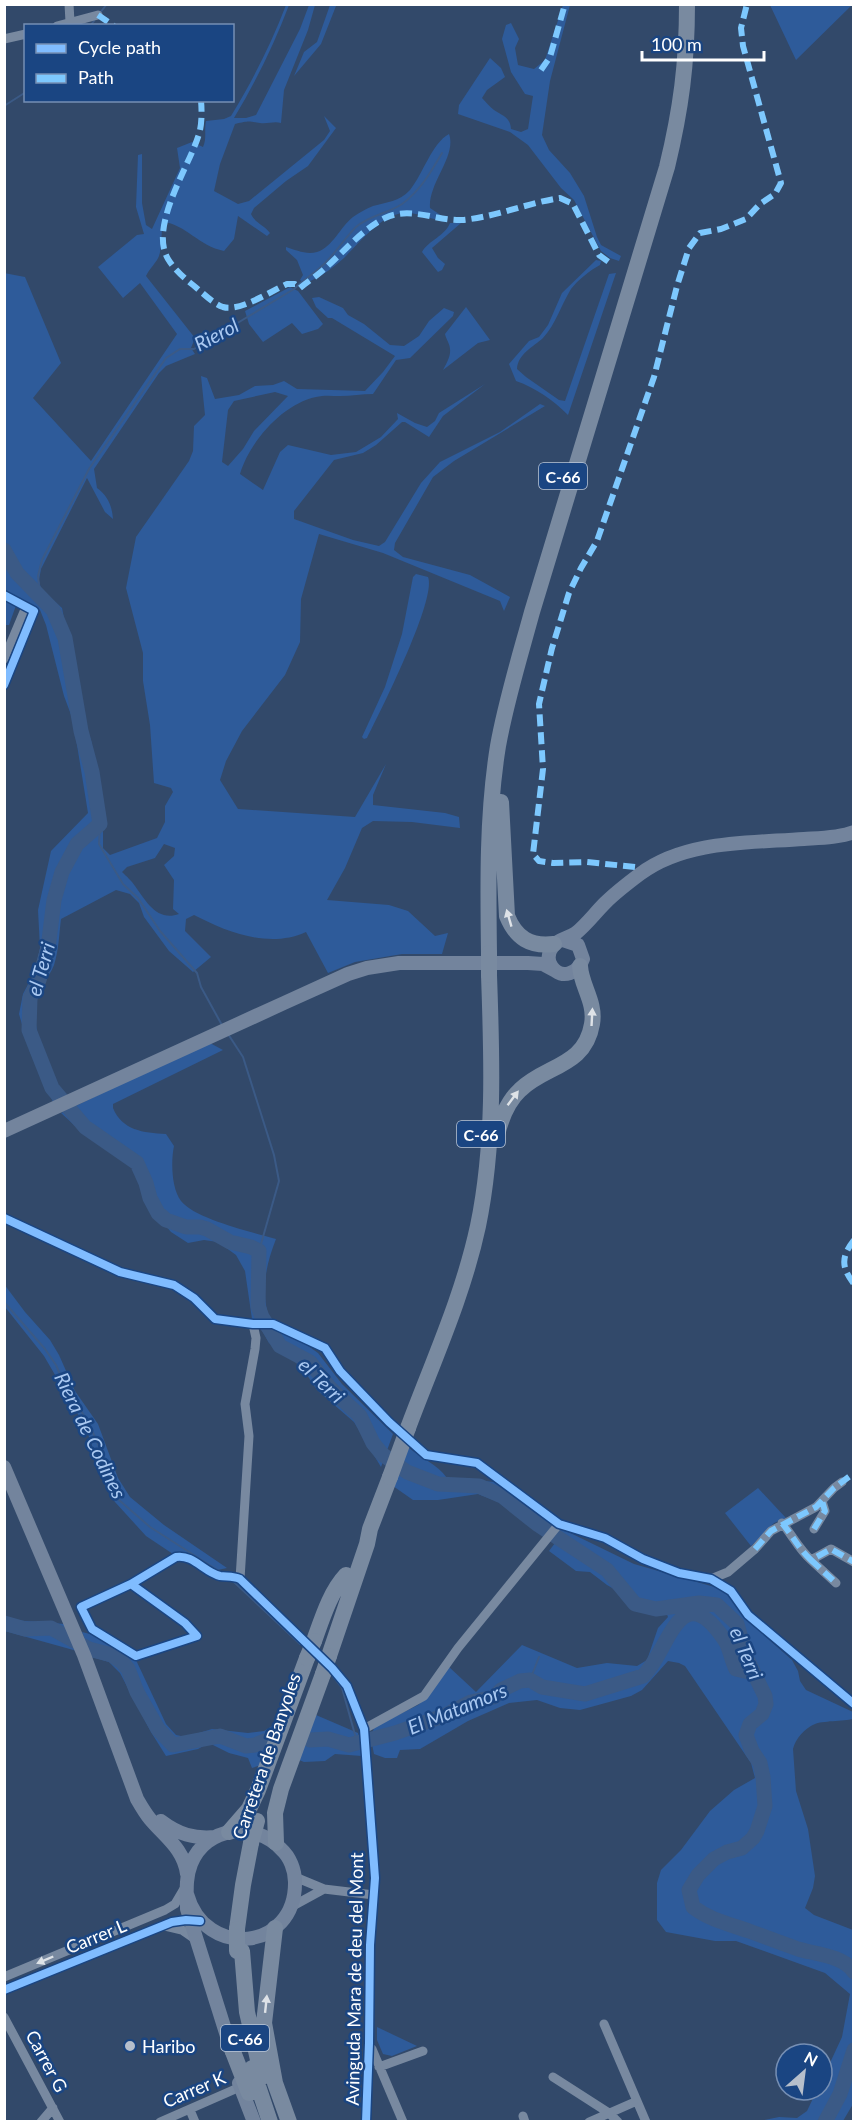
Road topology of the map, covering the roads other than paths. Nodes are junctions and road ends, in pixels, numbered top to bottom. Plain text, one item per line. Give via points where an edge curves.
1 (69, 4) edge
2 (676, 4) edge
3 (687, 4) edge
4 (98, 15) dead end
5 (70, 22) junction
6 (64, 24) edge
7 (24, 34) edge
8 (4, 39) edge
9 (26, 607) dead end
10 (5, 657) edge
11 (500, 734) junction
12 (854, 832) edge
13 (587, 923) junction
14 (556, 946) junction
15 (581, 949) junction
16 (485, 953) junction
17 (528, 963) junction
18 (580, 966) junction
19 (556, 971) junction
20 (485, 975) junction
21 (4, 1131) edge
22 (487, 1172) junction
23 (4, 1218) edge
24 (253, 1324) junction
25 (405, 1426) junction
26 (4, 1467) edge
27 (387, 1474) junction
28 (842, 1482) dead end
29 (822, 1501) junction
30 (782, 1523) junction
31 (559, 1524) junction
32 (814, 1529) dead end
33 (811, 1560) junction
34 (854, 1562) edge
35 (240, 1579) junction
36 (711, 1579) junction
37 (836, 1583) dead end
38 (131, 1584) junction
39 (81, 1607) junction
40 (66, 1612) junction
41 (318, 1657) junction
42 (92, 1675) junction
43 (854, 1704) edge
44 (364, 1732) junction
45 (222, 1834) junction
46 (276, 1843) junction
47 (295, 1877) junction
48 (187, 1884) junction
49 (324, 1889) junction
50 (374, 1895) junction
51 (291, 1907) junction
52 (195, 1921) junction
53 (162, 1926) junction
54 (275, 1928) junction
55 (195, 1939) junction
56 (4, 1977) edge
57 (4, 1990) edge
58 (4, 2017) edge
59 (604, 2024) dead end
60 (369, 2043) junction
61 (230, 2044) junction
62 (423, 2051) dead end
63 (379, 2067) junction
64 (553, 2077) dead end
65 (240, 2087) junction
66 (637, 2101) junction
67 (53, 2108) junction
68 (190, 2110) junction
69 (609, 2113) junction
70 (274, 2118) edge
71 (41, 2121) edge
72 (60, 2121) edge
73 (160, 2121) edge
74 (195, 2121) edge
75 (254, 2121) edge
76 (261, 2121) edge
77 (289, 2121) edge
78 (366, 2121) edge
79 (403, 2121) edge
80 (590, 2121) edge
81 (618, 2121) edge
82 (646, 2121) edge

1 - 5 street
2 - 16 highway, C-66 via 673,86 658,164 524,605 494,717 480,834
3 - 11 highway, C-66 via 685,73 678,124 532,612
4 - 5 street
5 - 6 street
7 - 8 street
9 - 10 street
14 -> 11 highway via 528,942 511,927 507,916
11 - 16 highway, C-66 via 490,816
12 - 13 main road via 709,846 675,856 641,873
13 - 14 main road
13 - 15 main road
14 - 15 main road via 573,942
14 - 17 main road
14 - 19 main road via 550,963
15 - 18 main road
16 - 20 highway, C-66
17 - 19 main road via 543,964
17 - 21 main road via 399,963 348,974
18 - 19 main road via 566,974
22 -> 18 highway via 501,1118 509,1103 527,1083 575,1056 589,1035 592,1006
20 - 22 highway, C-66 via 490,1099
20 - 25 highway, C-66 via 481,1142 474,1205 452,1290
22 - 25 highway, C-66 via 464,1279
23 - 24 street via 120,1272 174,1285 215,1319
24 - 31 street via 273,1324 325,1348 340,1371 426,1455 477,1463
24 - 35 street via 255,1349 245,1404 249,1436
25 - 27 highway, C-66
26 - 40 main road
27 - 41 highway, C-66
27 - 41 highway via 364,1554
28 - 29 street
29 - 30 street
29 - 32 street via 825,1511
30 - 33 street via 797,1548
30 - 36 street via 728,1572
31 - 36 street via 605,1539 643,1560
31 - 44 street via 424,1695
33 - 34 street via 831,1549
33 - 37 street
35 - 38 street via 221,1576 184,1556
35 - 44 street, Avinguda Mara de deu del Mont via 347,1686
36 - 43 street via 731,1591 748,1615
38 - 39 street
38 - 39 street via 197,1636 136,1656 92,1629
39 - 40 street
40 - 42 main road
41 - 45 highway via 249,1809
41 - 46 highway via 275,1813
41 - 70 highway, C-66, bridge via 259,1821 243,1885 239,1951 252,2040
42 - 45 main road via 142,1792 161,1821 186,1835
42 - 48 main road via 137,1799 179,1850 186,1865
44 - 50 street, Avinguda Mara de deu del Mont
45 - 46 main road via 254,1832
45 - 48 main road via 197,1852
46 - 47 main road via 285,1852
47 - 49 street
47 - 51 main road
48 - 52 main road
48 -> 56 street, Carrer L via 175,1904 165,1910
49 - 50 street
49 - 51 street
50 - 60 street, Avinguda Mara de deu del Mont
51 - 54 main road
52 - 53 street, Carrer L
52 - 54 main road via 236,1939 257,1937
52 - 55 main road
53 - 55 street via 182,1930
53 - 57 street, Carrer L
77 -> 54 highway via 268,2057 264,2023
55 - 61 main road
58 - 67 street, Carrer G
59 - 66 street
60 - 63 street
60 - 78 street, Avinguda Mara de deu del Mont
61 - 65 main road
61 - 76 highway
62 - 63 street
63 - 79 street
64 - 69 street
65 - 68 street, Carrer K
65 - 75 main road
66 - 69 street
66 - 82 street
67 - 71 street
67 - 72 street, Carrer G
68 - 73 street, Carrer K
68 - 74 street
69 - 80 street
69 - 81 street

